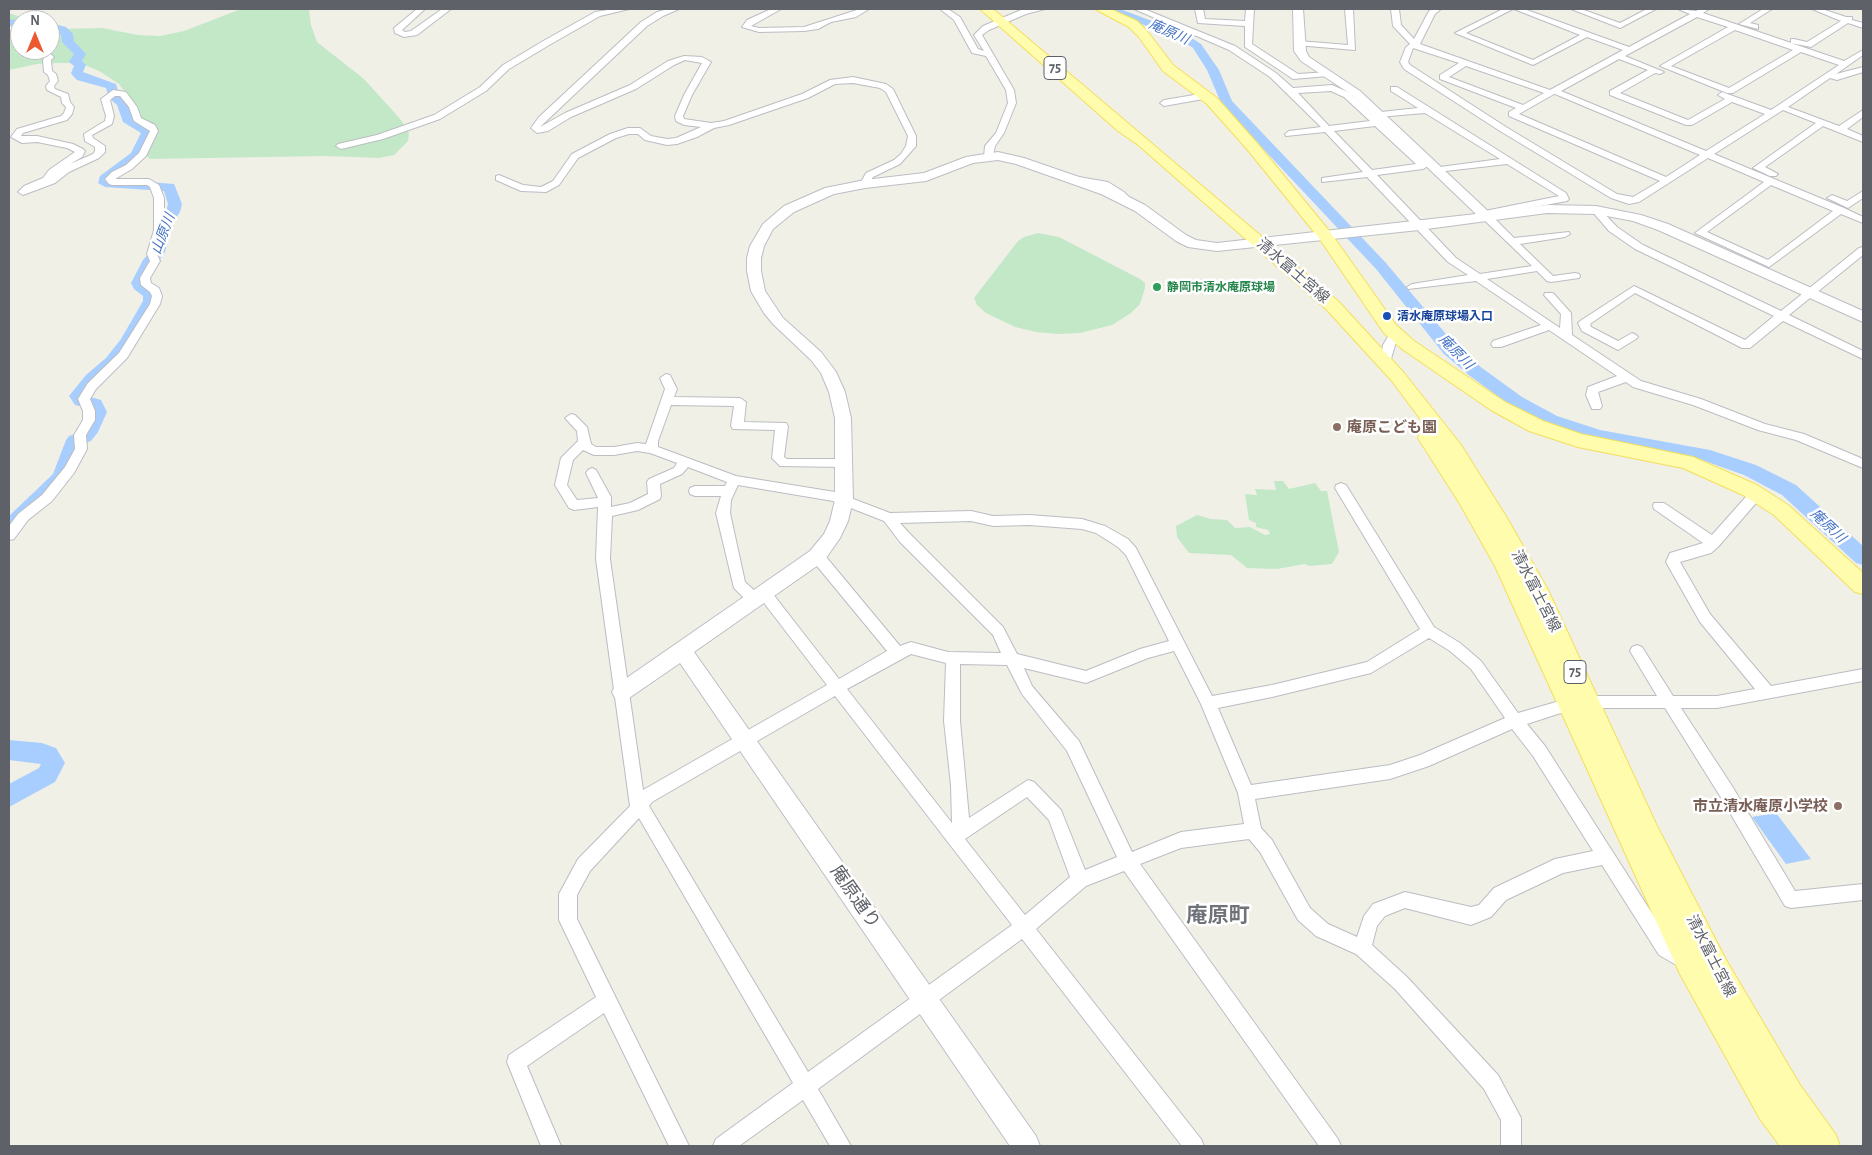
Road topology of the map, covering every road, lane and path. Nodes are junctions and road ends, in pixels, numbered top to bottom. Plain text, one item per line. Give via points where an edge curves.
1 (421, 9) edge
2 (447, 9) edge
3 (625, 9) edge
4 (674, 9) edge
5 (777, 9) edge
6 (865, 9) edge
7 (944, 9) edge
8 (986, 9) edge
9 (1041, 9) edge
10 (1101, 9) edge
11 (1138, 9) edge
12 (1199, 9) edge
13 (1250, 9) edge
14 (1298, 9) edge
15 (1349, 9) edge
16 (1394, 9) edge
17 (1437, 9) edge
18 (1509, 9) edge
19 (1518, 9) edge
20 (1575, 9) edge
21 (1652, 9) edge
22 (1682, 9) edge
23 (1705, 9) edge
24 (1768, 9) edge
25 (1816, 9) edge
26 (1696, 14) junction
27 (1849, 20) junction
28 (1002, 22) junction
29 (1249, 24) junction
30 (1863, 26) edge
31 (1734, 27) junction
32 (1586, 34) junction
33 (1299, 43) junction
34 (1415, 44) junction
35 (1800, 49) junction
36 (1629, 50) junction
37 (1863, 52) edge
38 (988, 54) junction
39 (1619, 56) junction
40 (46, 60) edge
41 (1465, 63) junction
42 (1844, 64) junction
43 (1863, 68) edge
44 (1655, 70) junction
45 (1331, 75) junction
46 (1827, 76) junction
47 (1288, 88) junction
48 (1394, 89) dead end
49 (1552, 92) junction
50 (1206, 96) junction
51 (1731, 99) junction
52 (1164, 103) dead end
53 (1782, 107) junction
54 (1523, 108) junction
55 (1425, 110) junction
56 (1863, 113) edge
57 (1770, 114) junction
58 (1379, 119) junction
59 (1822, 123) junction
60 (711, 126) junction
61 (1327, 129) junction
62 (1840, 130) junction
63 (1289, 134) dead end
64 (1863, 139) edge
65 (341, 146) dead end
66 (1707, 155) junction
67 (990, 157) junction
68 (1508, 161) junction
69 (1440, 170) junction
70 (1370, 174) junction
71 (499, 178) dead end
72 (1326, 180) dead end
73 (1666, 180) junction
74 (1771, 182) junction
75 (865, 184) junction
76 (1863, 194) edge
77 (1596, 210) junction
78 (1841, 210) junction
79 (1485, 215) junction
80 (1863, 220) edge
81 (1419, 226) junction
82 (1565, 234) dead end
83 (1325, 235) junction
84 (1256, 244) junction
85 (1515, 244) junction
86 (1863, 250) edge
87 (1539, 268) junction
88 (1575, 276) dead end
89 (1477, 277) junction
90 (1412, 287) dead end
91 (1810, 292) junction
92 (1549, 295) dead end
93 (1781, 316) junction
94 (1863, 317) edge
95 (1549, 326) junction
96 (1396, 335) junction
97 (1566, 337) junction
98 (1632, 337) dead end
99 (1498, 344) dead end
100 (1863, 355) edge
101 (1380, 356) junction
102 (1627, 377) junction
103 (666, 378) dead end
104 (668, 401) junction
105 (1596, 406) dead end
106 (571, 418) dead end
107 (582, 444) junction
108 (652, 449) junction
109 (686, 461) junction
110 (844, 463) junction
111 (1863, 464) edge
112 (592, 473) dead end
113 (731, 485) junction
114 (1341, 488) dead end
115 (695, 491) dead end
116 (1757, 494) junction
117 (844, 500) junction
118 (1660, 506) dead end
119 (605, 508) junction
120 (889, 518) junction
121 (9, 535) edge
122 (1713, 543) junction
123 (817, 556) junction
124 (1863, 586) edge
125 (759, 596) junction
126 (1429, 631) junction
127 (1178, 644) junction
128 (682, 650) junction
129 (1637, 651) dead end
130 (897, 652) junction
131 (953, 658) junction
132 (1012, 659) junction
133 (1863, 675) edge
134 (837, 687) junction
135 (622, 692) junction
136 (1768, 693) junction
137 (1208, 703) junction
138 (1579, 703) junction
139 (1670, 703) junction
140 (1515, 721) junction
141 (745, 741) junction
142 (1246, 793) junction
143 (638, 808) junction
144 (1253, 831) junction
145 (957, 836) junction
146 (1605, 856) junction
147 (1128, 862) junction
148 (1080, 880) junction
149 (1863, 892) edge
150 (1023, 928) junction
151 (1362, 948) junction
152 (1690, 964) junction
153 (925, 999) junction
154 (608, 1000) junction
155 (806, 1086) junction
156 (551, 1146) edge
157 (680, 1146) edge
158 (722, 1146) edge
159 (841, 1146) edge
160 (1026, 1146) edge
161 (1194, 1146) edge
162 (1331, 1146) edge
163 (1511, 1146) edge
164 (1798, 1146) edge
165 (1825, 1146) edge

1 - 2 street via 398,32 404,35 414,33
3 - 65 street via 598,14 548,42 506,68 483,89 437,117 380,137
4 - 60 street via 644,24 535,128 545,129 568,114 634,88 684,58 707,62 688,95 680,121
5 - 6 street via 746,27 759,30 804,29
7 - 38 street via 957,19 975,51
8 - 28 main road, 清水富士宮線 / 75
9 - 28 street via 1024,12
10 - 50 main road via 1133,24 1168,68
11 - 47 street via 1232,48
12 - 29 street via 1201,21
13 - 29 street
14 - 33 street
15 - 33 street via 1352,48
16 - 34 street via 1397,26
17 - 34 street
18 - 32 street via 1460,33 1533,63
19 - 32 street
20 - 21 street via 1620,26
22 - 26 street
23 - 26 street
24 - 27 street via 1743,24 1808,45
25 - 27 street
26 - 31 street
26 - 36 street
27 - 30 street
28 - 38 street via 980,31 978,35
28 - 84 main road, 清水富士宮線 / 75 via 1123,128 1134,143
29 - 45 street via 1248,45 1296,77
31 - 35 street
31 - 35 street via 1664,66 1730,91
32 - 36 street
33 - 45 street via 1305,59
34 - 41 street
34 - 73 street via 1410,47 1404,62 1407,67 1614,196 1636,200
35 - 42 street
36 - 39 street
37 - 42 street
38 - 67 street via 1010,90 1012,103 1000,133 990,146
39 - 44 street
39 - 49 street
40 - 121 street via 54,82 51,90 65,96 70,107 68,114 20,131 14,137 62,144 80,151 46,180 23,192 52,181 66,170 96,156 100,146 88,139 88,134 109,122 105,99 113,93 123,94 137,119 154,131 143,154 110,179 112,182 149,182 154,185 159,198 159,230 152,254 155,261 145,278 146,286 155,290 157,296 123,355 92,386 84,399 89,420 80,435 81,449 70,470 48,498 23,517
41 - 49 street
41 - 54 street via 1443,77
42 - 46 street
43 - 46 street via 1837,77
44 - 51 street
44 - 51 street via 1613,93 1689,123
45 - 47 street via 1310,87
45 - 58 street via 1349,87
46 - 53 street
47 - 58 street via 1332,88
47 - 61 street
48 - 55 street
49 - 54 street
49 - 66 street
50 - 52 street
50 - 83 main road
51 - 57 street
53 - 57 street
53 - 59 street
54 - 73 street via 1512,114
55 - 58 street
55 - 68 street
56 - 62 street
57 - 66 street
58 - 61 street
58 - 69 street
58 - 70 street via 1423,166
59 - 62 street
59 - 76 street via 1758,168 1848,205
60 - 71 street via 677,141 648,138 640,131 613,136 575,156 556,183 543,190 520,188
60 - 75 street via 805,96 833,82 842,80 883,86 890,91 912,136 910,146 897,162 869,175
61 - 63 street
61 - 70 street
62 - 64 street
66 - 73 street
66 - 74 street
67 - 75 street via 970,160 926,177
67 - 84 street via 1014,160 1127,200 1193,244 1217,247
68 - 69 street
68 - 79 street via 1563,194 1564,199
69 - 79 street
70 - 72 street
70 - 81 street
74 - 78 street
74 - 78 street via 1700,233 1769,264
75 - 110 street via 830,191 789,209 768,227 756,246 754,258 755,281 763,301 778,321 816,356 838,392 843,418
77 - 79 street via 1548,209
77 - 91 street via 1663,227
77 - 93 street via 1613,229 1639,247
78 - 80 street
79 - 81 street
79 - 85 street
81 - 83 street
81 - 89 street via 1452,260
82 - 85 street via 1518,240
83 - 84 street
83 - 96 main road
84 - 101 main road, 清水富士宮線 / 75 via 1333,306
84 - 138 main road, 清水富士宮線 / 75 via 1346,337 1439,455 1505,564
85 - 87 street
86 - 91 street
87 - 88 street via 1550,279
87 - 89 street
89 - 90 street
89 - 95 street
91 - 93 street
91 - 94 street
92 - 97 street via 1566,313
93 - 98 street via 1746,344 1634,290 1584,322 1586,328 1618,346
93 - 100 street
95 - 97 street
95 - 99 street
96 - 101 street via 1387,356
96 - 116 main road via 1498,406 1536,426 1616,450 1686,462
97 - 102 street
101 - 138 main road, 清水富士宮線 / 75 via 1454,450 1495,514 1537,590
102 - 105 street via 1592,390
102 - 111 street via 1637,384 1800,437
103 - 104 street via 671,389
104 - 108 street via 654,433
104 - 110 street via 740,402 737,426 782,426 778,458 784,463
106 - 107 street via 583,430 585,444
107 - 108 street via 603,452
107 - 119 street via 567,458 560,485 574,505
108 - 109 street
109 - 113 street
109 - 119 street via 678,471 653,482 655,496 633,508
110 - 117 street
112 - 119 street via 605,496
113 - 115 street
113 - 117 street
113 - 125 street via 723,513 739,584
114 - 126 street
116 - 122 street
116 - 124 main road via 1781,510
117 - 120 street
117 - 123 street via 831,538
118 - 122 street
119 - 135 street via 603,559
120 - 127 street via 971,516 1082,524 1100,529 1131,552
120 - 132 street via 998,630
122 - 136 street via 1700,552 1675,557 1673,562 1705,618
123 - 125 street
123 - 130 street
125 - 128 street
125 - 134 street
126 - 137 street via 1371,667
126 - 140 street via 1476,665
127 - 132 street via 1145,653 1086,677
127 - 137 street
128 - 135 street
128 - 141 street, 庵原通り
129 - 139 street
130 - 131 street via 911,648
130 - 134 street
131 - 132 street
131 - 145 street via 952,721 959,784
132 - 147 street via 1027,690 1074,746
133 - 136 street
134 - 141 street
134 - 145 street
135 - 143 street
136 - 139 street via 1717,702
137 - 142 street
138 - 139 street
138 - 140 street
138 - 152 main road, 清水富士宮線 / 75
138 - 165 main road, 清水富士宮線 / 75 via 1715,968 1789,1096
139 - 149 street via 1790,900
140 - 142 street via 1390,772
140 - 146 street via 1544,758
141 - 143 street via 646,797
141 - 153 street, 庵原通り
142 - 144 street
143 - 154 street via 584,864 568,894 568,920
143 - 155 street via 645,813
144 - 147 street via 1181,840
144 - 151 street via 1266,846 1304,914 1322,930
145 - 148 street via 1028,787 1055,815
145 - 150 street
146 - 151 street via 1561,865 1500,894 1485,911 1471,916 1405,900 1379,910 1370,922
146 - 152 street via 1665,949
147 - 148 street
147 - 162 street
148 - 150 street
150 - 153 street
150 - 161 street
151 - 163 street via 1401,983 1491,1082 1511,1118
152 - 164 main road, 清水富士宮線 / 75 via 1766,1100
153 - 155 street
153 - 160 street, 庵原通り
154 - 156 street via 516,1062
154 - 157 street
155 - 158 street
155 - 159 street

